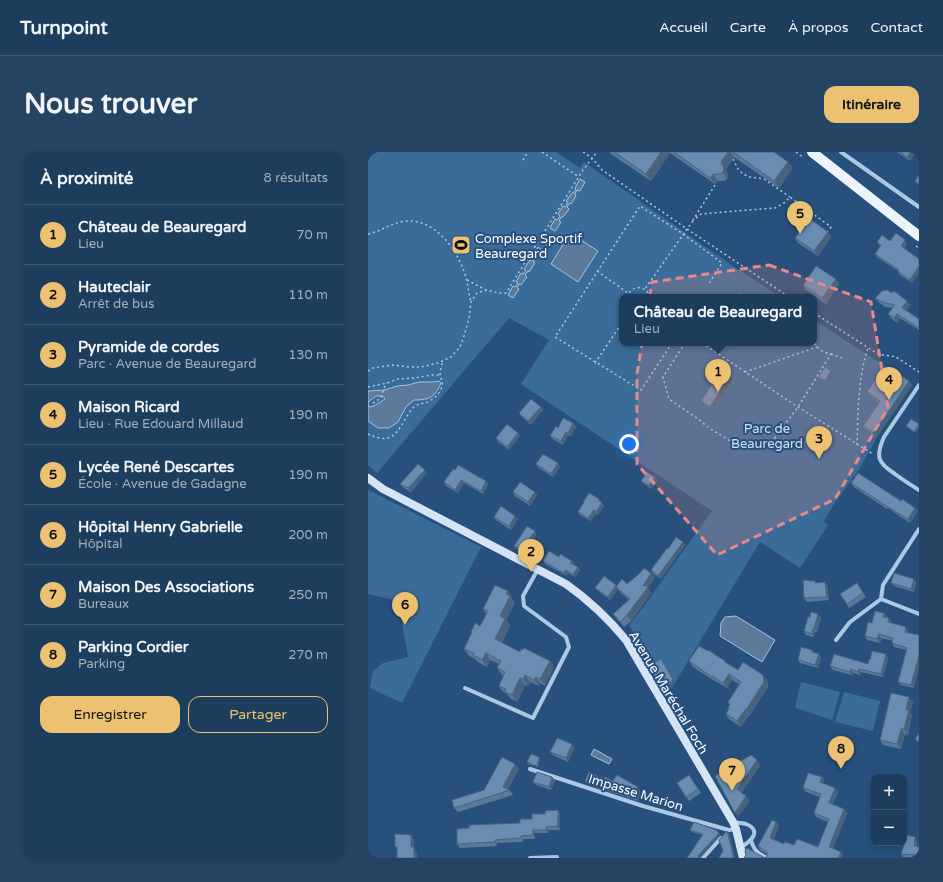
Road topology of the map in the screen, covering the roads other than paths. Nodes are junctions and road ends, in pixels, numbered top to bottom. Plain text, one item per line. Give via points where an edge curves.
1 (812, 152) edge
2 (841, 152) edge
3 (919, 206) edge
4 (919, 236) edge
5 (919, 385) edge
6 (368, 478) edge
7 (919, 490) edge
8 (919, 529) edge
9 (538, 569) junction
10 (881, 599) junction
11 (919, 614) edge
12 (836, 640) dead end
13 (465, 688) dead end
14 (530, 769) dead end
15 (733, 827) junction
16 (751, 840) junction
17 (741, 847) junction
18 (557, 857) dead end
19 (530, 858) edge
20 (703, 858) edge
21 (743, 858) edge
22 (767, 858) edge

1 - 4 main road
2 - 3 street
5 - 7 street via 884,437 879,446 878,457 886,469
6 - 9 main road, Avenue Maréchal Foch via 383,489
8 - 10 street via 883,585
9 - 13 street via 523,596 524,606 566,637 569,647 533,718
9 - 15 main road, Avenue Maréchal Foch via 586,598 626,640
10 - 11 street
10 - 12 street via 850,622
14 - 15 street, Impasse Marion via 643,806
15 - 16 street, Impasse Marion via 746,824 752,828 754,836
15 - 17 main road, Avenue Maréchal Foch
15 - 20 street
16 - 17 street
16 - 22 street via 758,853
17 - 21 main road, Avenue Maréchal Foch
18 - 19 street

